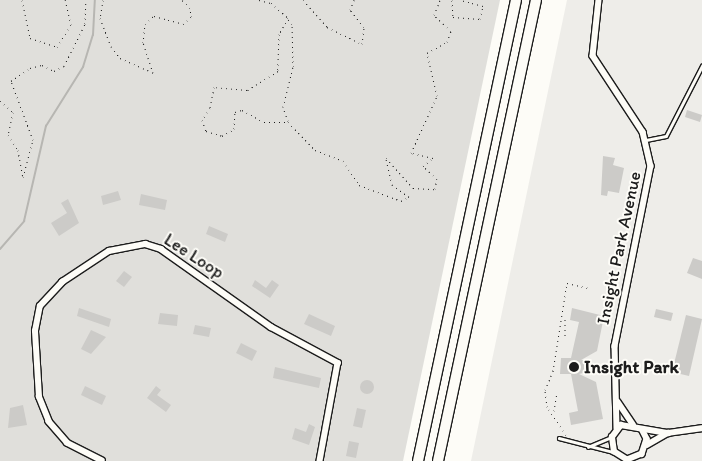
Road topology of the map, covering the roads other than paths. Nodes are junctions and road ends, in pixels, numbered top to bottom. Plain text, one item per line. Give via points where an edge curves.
1 (516, 0) edge
2 (536, 0) edge
3 (599, 0) edge
4 (702, 66) edge
5 (646, 140) junction
6 (617, 400) junction
7 (633, 424) junction
8 (617, 428) junction
9 (702, 428) edge
10 (642, 429) junction
11 (668, 433) junction
12 (612, 437) junction
13 (559, 438) dead end
14 (647, 445) junction
15 (586, 448) junction
16 (614, 452) junction
17 (637, 459) edge
18 (623, 460) edge
19 (102, 461) edge
20 (320, 461) edge
21 (418, 461) edge
22 (438, 461) edge

1 - 21 highway
2 - 22 highway
3 - 5 street, Insight Park Avenue via 593,56
4 - 5 lane via 666,136
5 - 6 street, Insight Park Avenue via 650,182 615,346
6 - 7 street
6 - 8 street, Insight Park Avenue
7 - 8 street
7 - 10 street
8 - 12 street
9 - 11 street
10 - 11 street
10 - 14 street
11 - 14 street
12 - 15 lane
12 - 16 street
13 - 15 lane
14 - 17 street
15 - 16 lane
16 - 18 street
17 - 18 street
19 - 20 street, Lee Loop via 67,443 49,422 39,397 34,336 40,306 62,282 109,251 145,244 162,249 271,327 338,363

